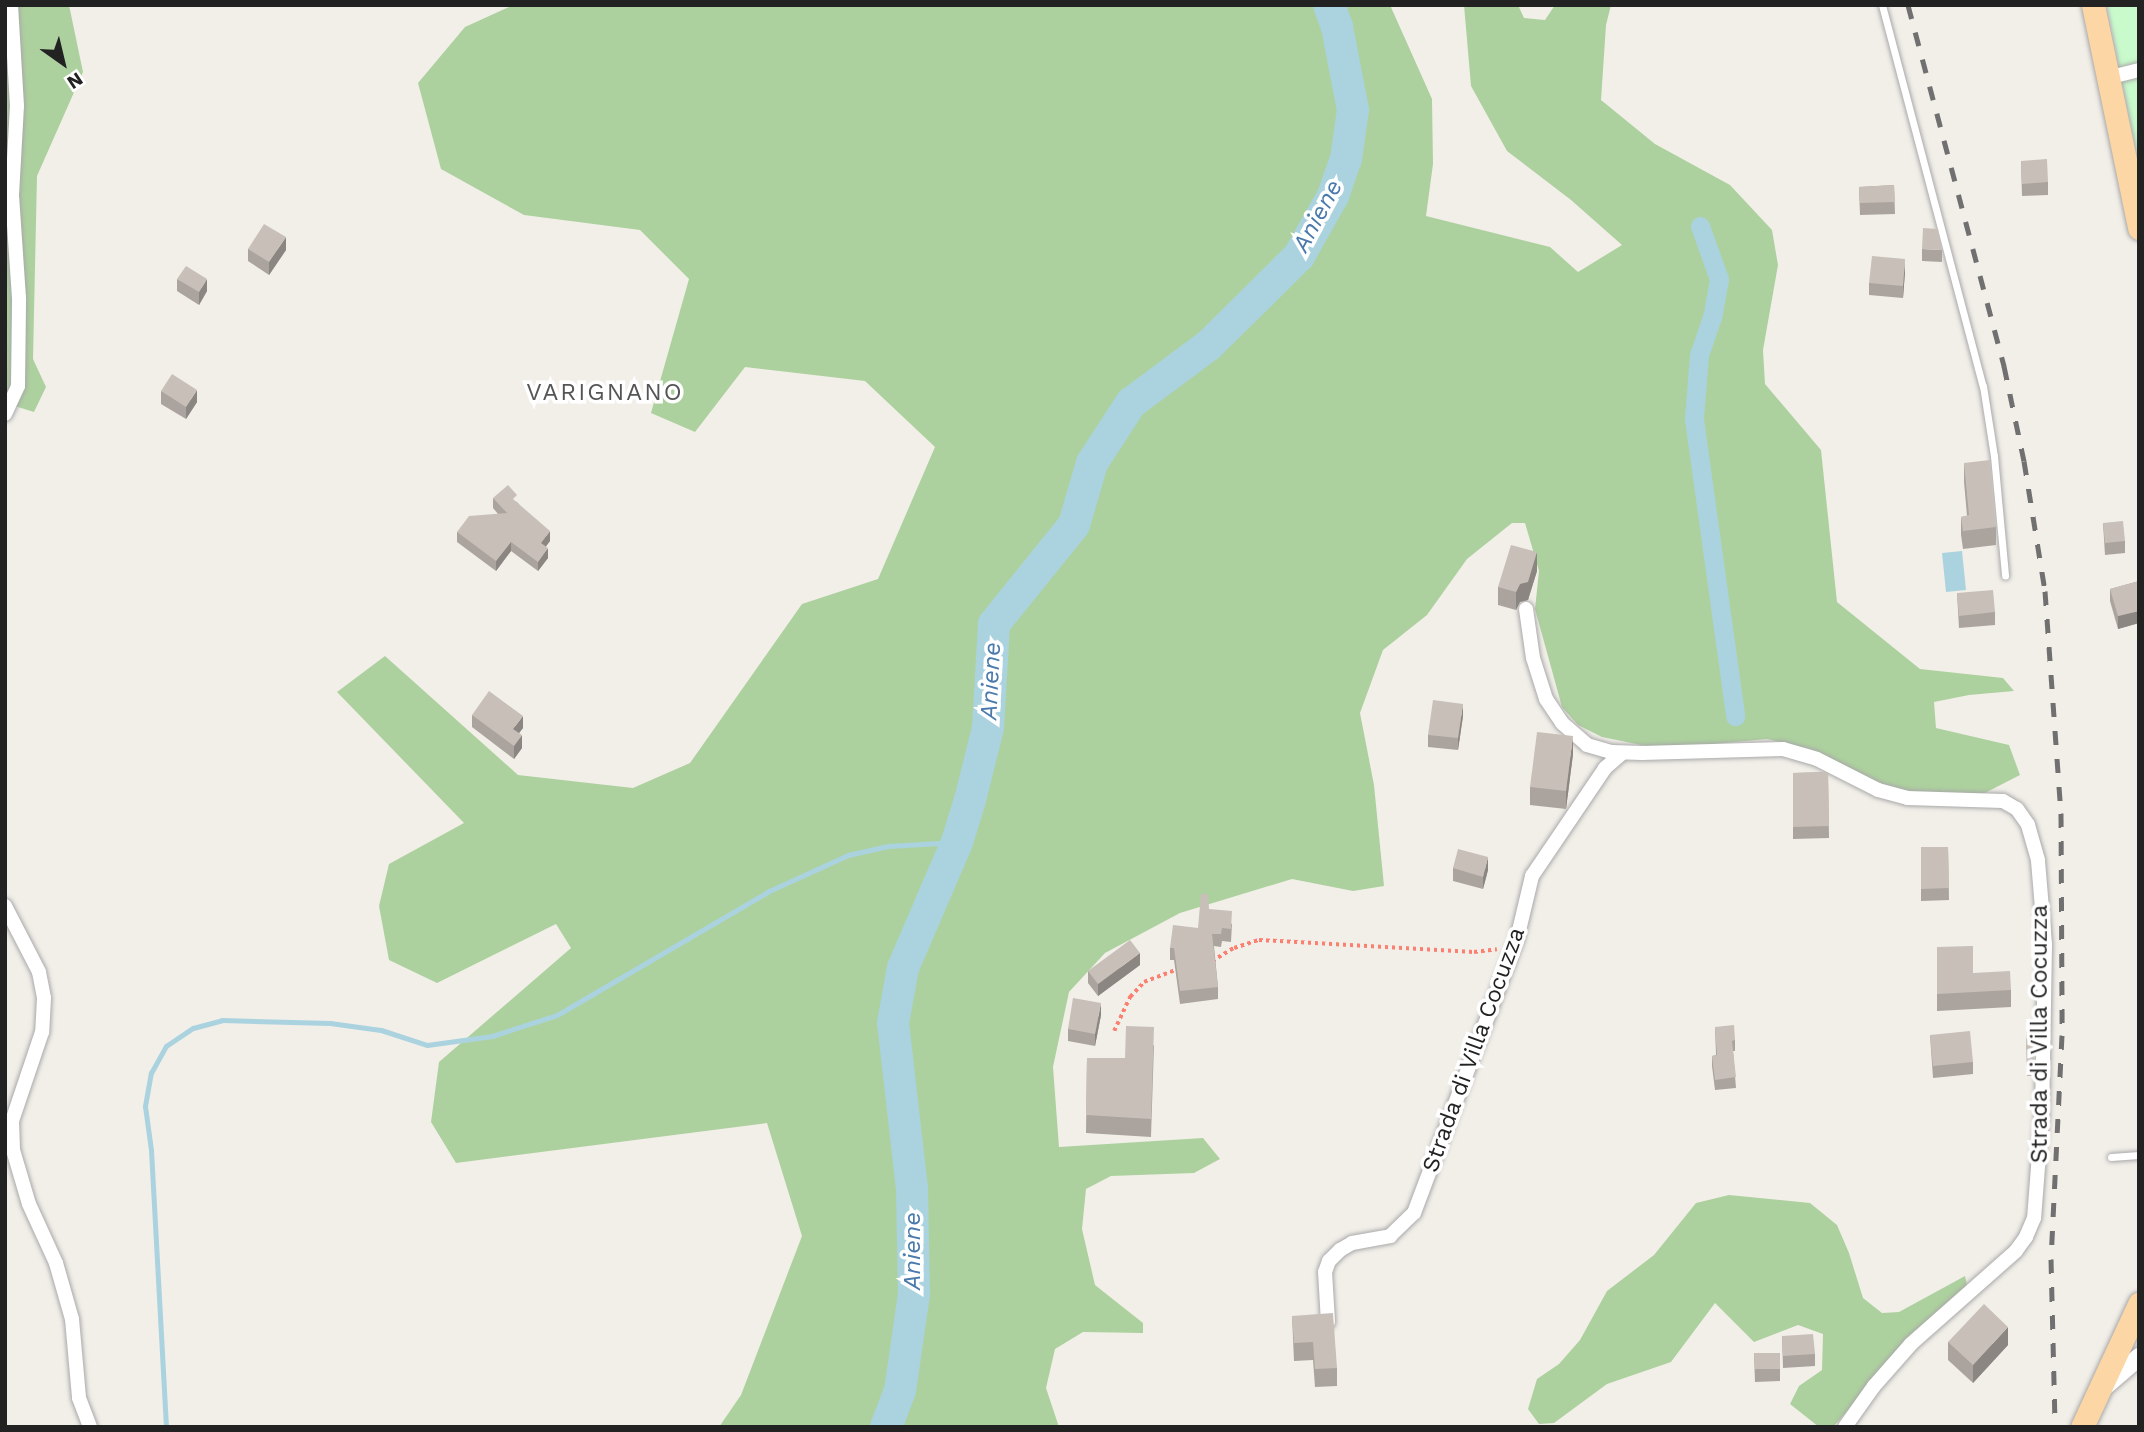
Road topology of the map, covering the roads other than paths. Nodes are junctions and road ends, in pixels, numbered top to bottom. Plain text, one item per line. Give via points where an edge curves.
1 (11, 5) edge
2 (1882, 5) edge
3 (2094, 5) edge
4 (2139, 70) edge
5 (2107, 78) junction
6 (2139, 228) edge
7 (5, 414) edge
8 (2004, 575) dead end
9 (1526, 609) dead end
10 (1622, 753) junction
11 (5, 906) edge
12 (2139, 1156) edge
13 (2111, 1157) dead end
14 (2139, 1304) edge
15 (1328, 1322) edge
16 (2139, 1357) edge
17 (2098, 1393) junction
18 (90, 1427) edge
19 (1845, 1427) edge
20 (2082, 1427) edge

1 - 7 street via 18,106 12,195 18,386
2 - 8 lane via 1983,386
3 - 5 main road
4 - 5 street
5 - 6 main road
9 - 10 street, Strada di Villa Cocuzza via 1535,667 1556,716 1587,745
10 - 15 street, Strada di Villa Cocuzza via 1605,768 1531,876 1517,939 1413,1213 1390,1236 1352,1243 1329,1261 1325,1272
10 - 19 street, Strada di Villa Cocuzza via 1792,750 1878,790 1907,798 2003,801 2024,818 2032,836 2045,945 2042,1115 2032,1225 2011,1256 1905,1351
11 - 18 street via 39,972 44,998 41,1032 12,1121 13,1150 29,1204 56,1263 72,1320 79,1398
12 - 13 lane
14 - 17 main road
16 - 17 street
17 - 20 main road

